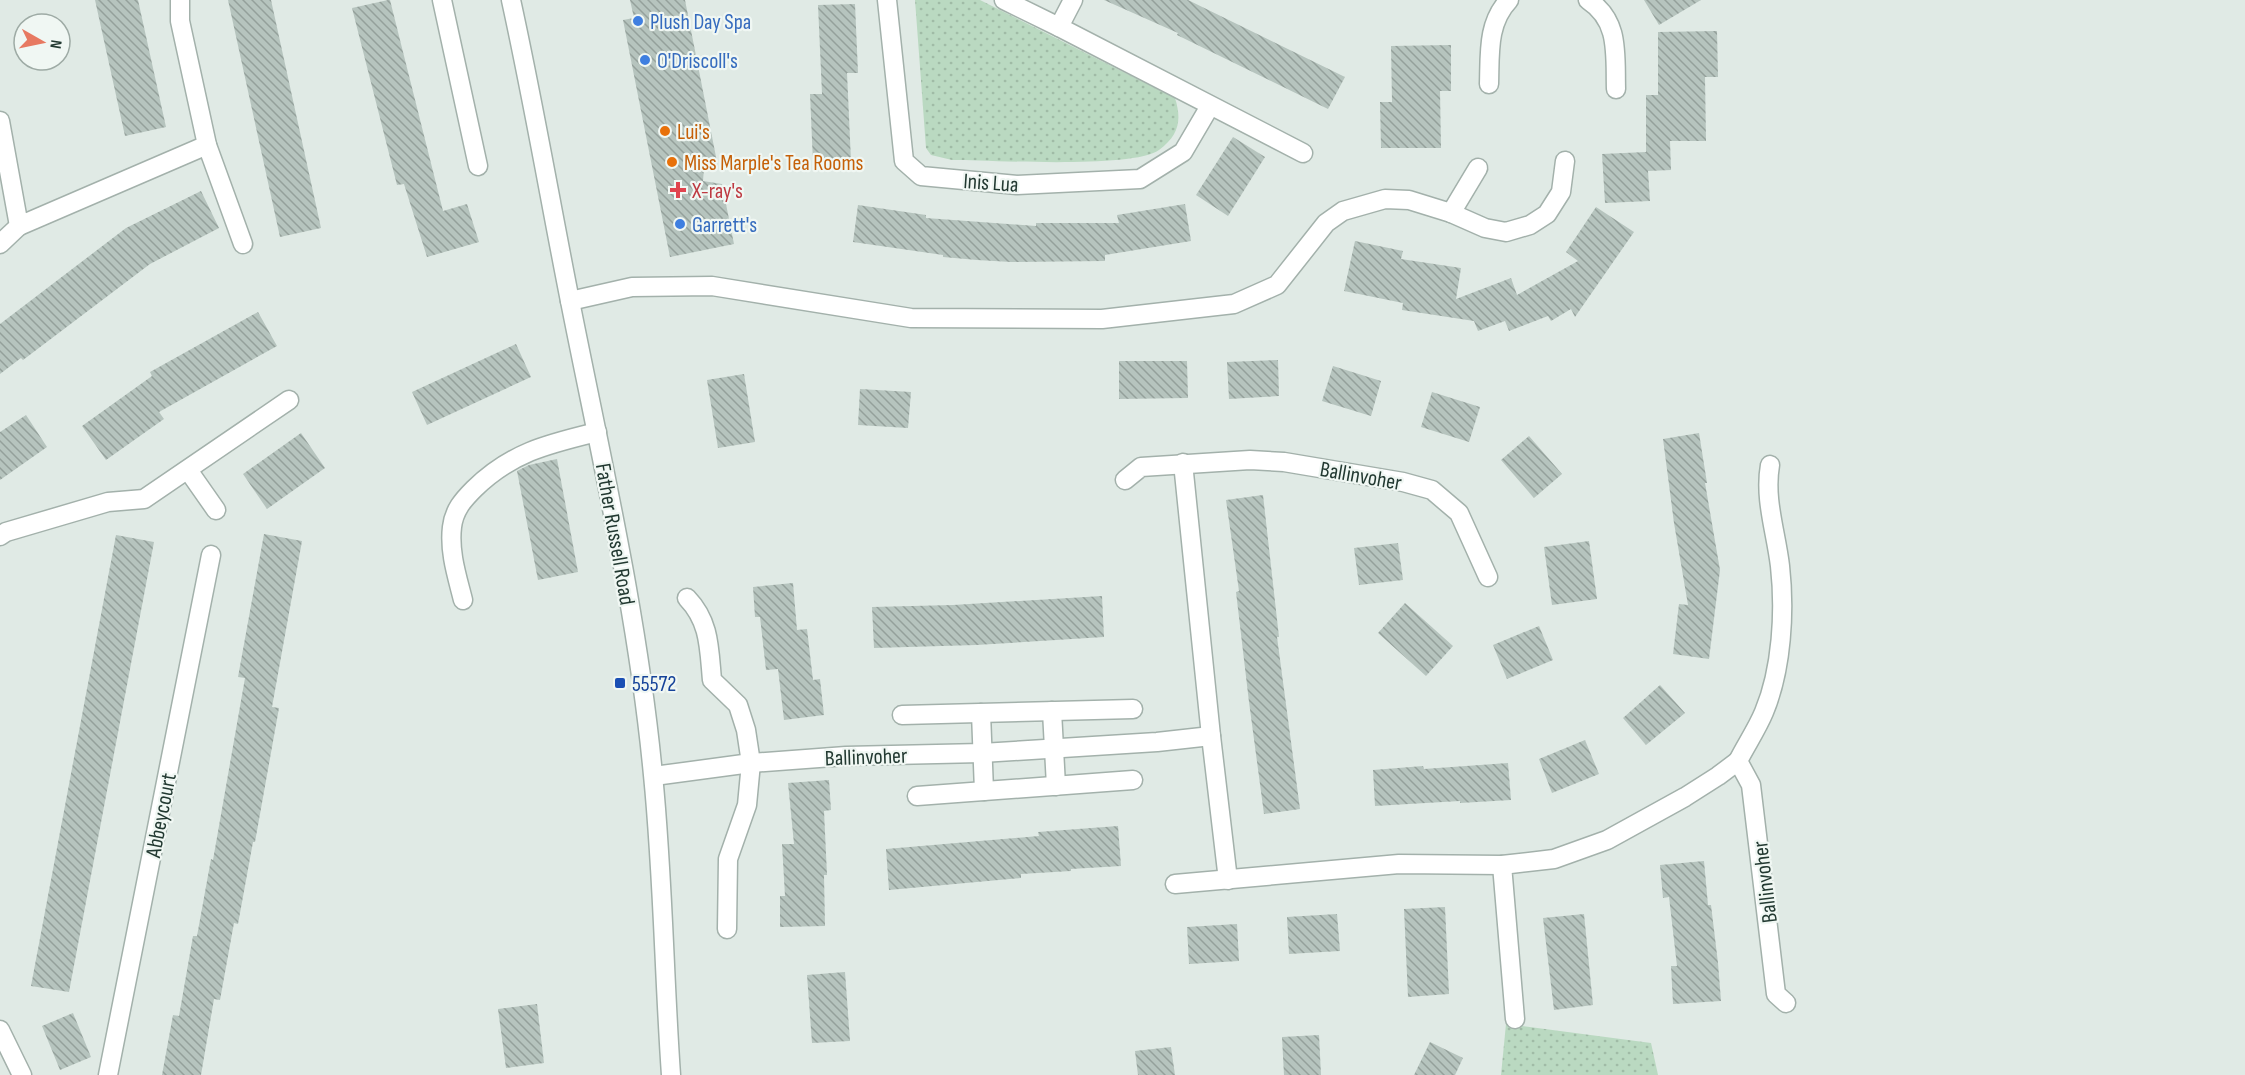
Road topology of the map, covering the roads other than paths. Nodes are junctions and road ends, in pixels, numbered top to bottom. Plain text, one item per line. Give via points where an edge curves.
1 (180, 0) edge
2 (442, 0) edge
3 (511, 0) edge
4 (887, 0) edge
5 (1004, 0) edge
6 (1073, 0) edge
7 (1509, 0) edge
8 (1588, 0) edge
9 (1059, 27) junction
10 (1489, 84) dead end
11 (1616, 89) dead end
12 (1210, 106) junction
13 (0, 121) edge
14 (207, 145) junction
15 (1303, 153) dead end
16 (1565, 161) dead end
17 (478, 166) dead end
18 (1478, 168) dead end
19 (1451, 213) junction
20 (18, 226) junction
21 (0, 244) edge
22 (243, 244) dead end
23 (570, 301) junction
24 (289, 400) dead end
25 (597, 432) junction
26 (1183, 463) junction
27 (1770, 465) dead end
28 (188, 470) junction
29 (1125, 480) dead end
30 (216, 510) dead end
31 (0, 536) edge
32 (211, 555) dead end
33 (1488, 577) dead end
34 (687, 598) dead end
35 (463, 600) dead end
36 (1133, 710) dead end
37 (1052, 711) junction
38 (981, 713) junction
39 (902, 715) dead end
40 (1210, 736) junction
41 (1054, 748) junction
42 (982, 753) junction
43 (1738, 760) junction
44 (751, 763) junction
45 (654, 776) junction
46 (1133, 780) dead end
47 (1056, 786) junction
48 (984, 791) junction
49 (917, 796) dead end
50 (1502, 865) junction
51 (1228, 880) junction
52 (1174, 884) dead end
53 (727, 929) dead end
54 (1786, 1003) dead end
55 (1515, 1019) dead end
56 (0, 1030) edge
57 (22, 1075) edge
58 (108, 1075) edge
59 (671, 1075) edge

1 - 14 street via 180,21
2 - 17 street
3 - 23 street, Father Russell Road
4 - 12 street, Inis Lua via 904,161 921,176 1017,185 1140,179 1183,152
5 - 9 street
6 - 9 street
7 - 10 street via 1499,10 1490,37
8 - 11 street via 1601,9 1615,37
9 - 12 street
12 - 15 street
13 - 20 street
14 - 20 street
14 - 22 street
16 - 19 street via 1562,192 1547,213 1530,225 1506,232 1485,228
18 - 19 street
19 - 23 street via 1393,199 1343,211 1326,223 1277,285 1234,304 1102,319 911,318 712,286 632,287
20 - 21 street
23 - 25 street, Father Russell Road
24 - 28 street
25 - 35 street via 525,452 489,474 458,505 452,527 453,562
25 - 45 street, Father Russell Road via 639,661
26 - 29 street, Ballinvoher via 1142,467
26 - 33 street, Ballinvoher via 1284,462 1432,490 1459,513
26 - 40 street
27 - 43 street via 1767,483 1782,607 1778,662 1765,711
28 - 30 street
28 - 31 street via 144,499 108,502
32 - 58 street, Abbeycourt
34 - 44 street via 699,610 707,633 712,680 738,705
36 - 37 street, Ballinvoher
37 - 38 street, Ballinvoher
37 - 41 street
38 - 39 street, Ballinvoher
38 - 42 street
40 - 41 street, Ballinvoher
40 - 51 street
41 - 42 street, Ballinvoher
41 - 47 street
42 - 44 street, Ballinvoher
42 - 48 street
43 - 50 street via 1718,777 1607,840 1554,859
43 - 54 street, Ballinvoher via 1751,784 1776,994
44 - 45 street, Ballinvoher
44 - 53 street via 747,805 728,859
45 - 59 street, Father Russell Road
46 - 47 street, Ballinvoher
47 - 48 street, Ballinvoher
48 - 49 street, Ballinvoher
50 - 51 street via 1400,864
50 - 55 street
51 - 52 street
56 - 57 street

